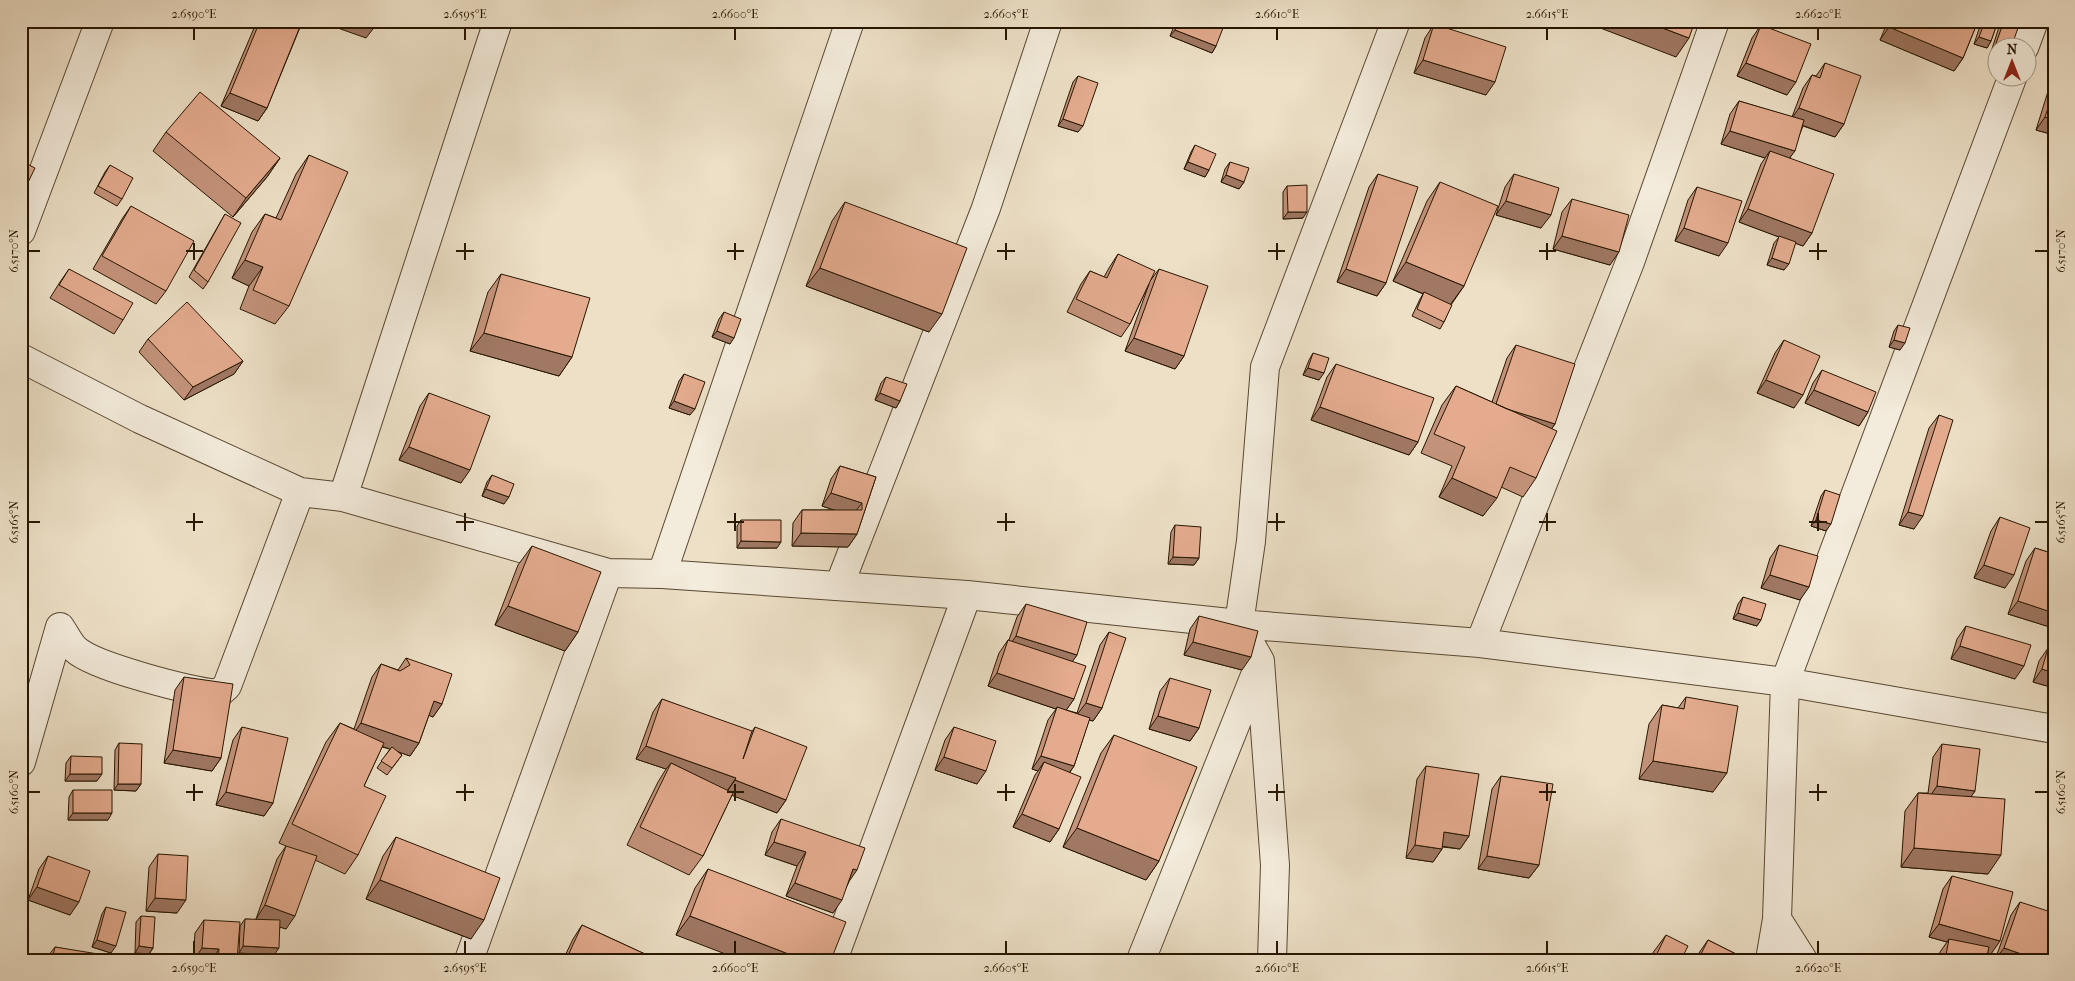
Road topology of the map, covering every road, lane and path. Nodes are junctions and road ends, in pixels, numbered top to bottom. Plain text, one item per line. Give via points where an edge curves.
1 (100, 21) edge
2 (498, 21) edge
3 (850, 21) edge
4 (1048, 21) edge
5 (1396, 21) edge
6 (1715, 21) edge
7 (2034, 21) edge
8 (2028, 38) edge
9 (2008, 88) edge
10 (21, 230) edge
11 (21, 358) edge
12 (300, 492) junction
13 (343, 497) junction
14 (608, 573) junction
15 (662, 574) junction
16 (839, 586) junction
17 (967, 595) junction
18 (1239, 624) junction
19 (1480, 643) junction
20 (1260, 662) junction
21 (1785, 682) junction
22 (2054, 729) edge
23 (21, 762) edge
24 (1777, 918) junction
25 (469, 960) edge
26 (833, 960) edge
27 (1141, 960) edge
28 (1272, 960) edge
29 (1770, 960) edge
30 (1803, 960) edge

1 - 10 street
2 - 13 street
3 - 15 street
4 - 16 street via 986,208
5 - 18 street via 1265,367 1251,541
6 - 19 street via 1630,262
7 - 8 street
9 - 21 street
11 - 12 street via 140,419
12 - 13 street
12 - 23 street via 227,686 218,694 200,692 104,665 76,650 60,627
13 - 14 street
14 - 15 street
14 - 25 street
15 - 16 street
16 - 17 street
17 - 18 street
17 - 26 street
18 - 19 street
18 - 20 street
19 - 21 street
20 - 27 street
20 - 28 street via 1274,865
21 - 22 street
21 - 24 street
24 - 29 street
24 - 30 street

